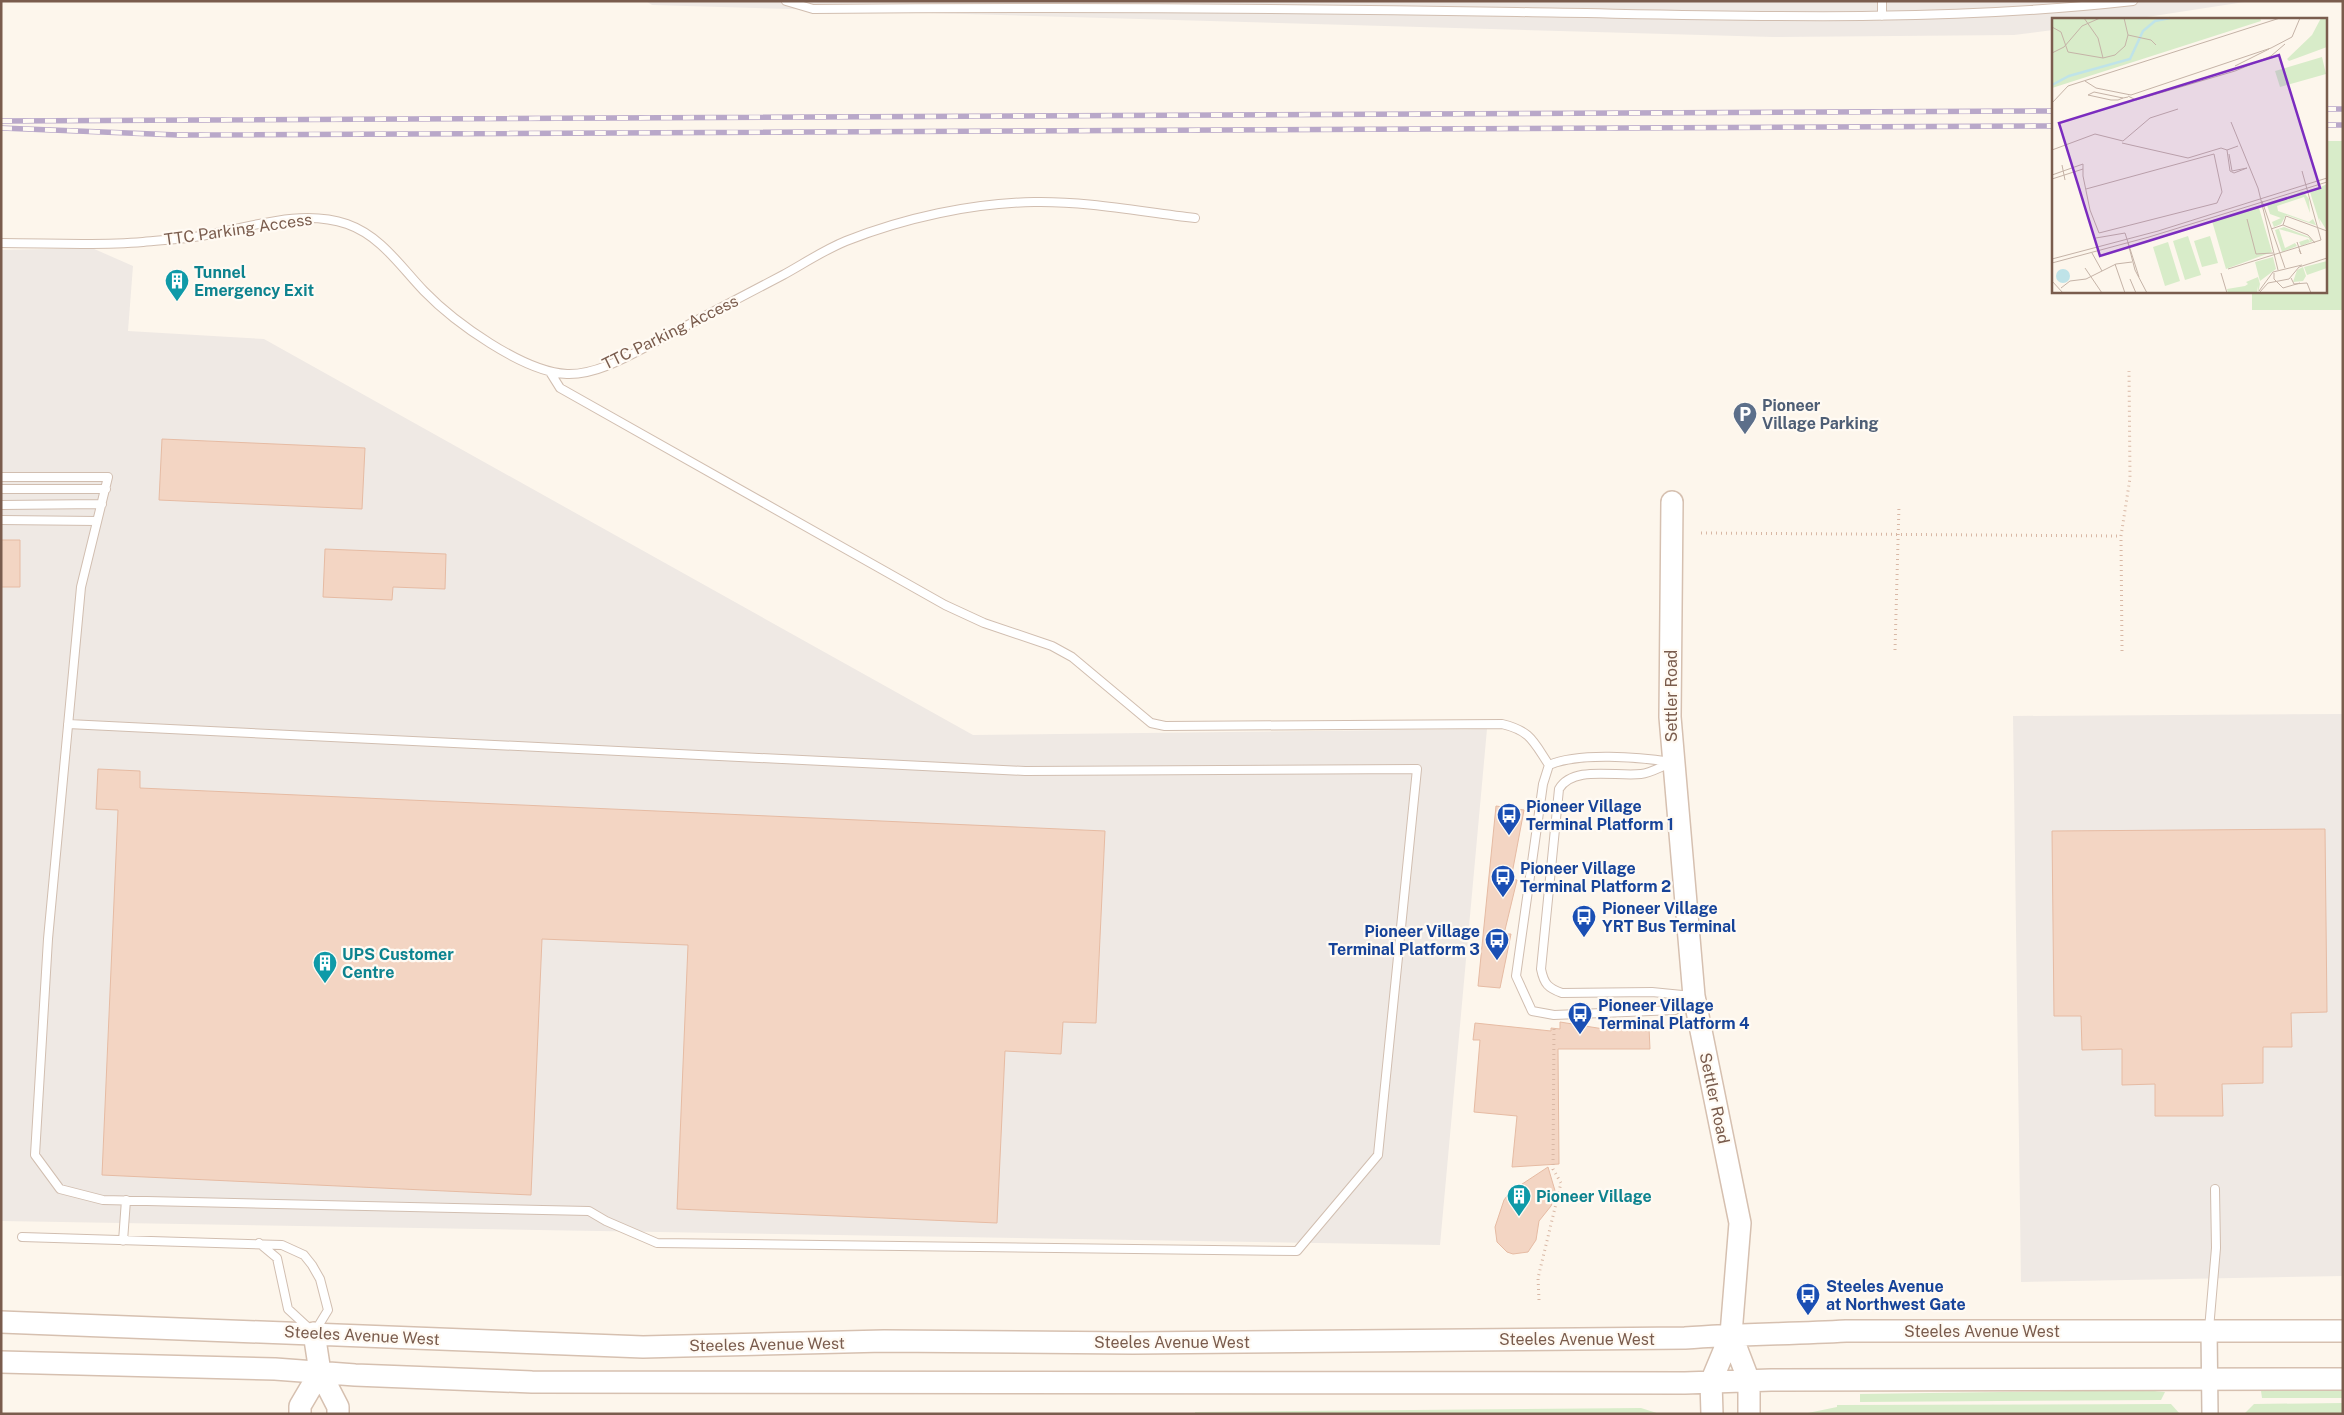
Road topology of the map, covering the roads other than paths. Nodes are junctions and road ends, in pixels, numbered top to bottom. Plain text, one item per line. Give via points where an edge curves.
1 (786, 1) edge
2 (1882, 1) edge
3 (2133, 1) edge
4 (1882, 16) junction
5 (1195, 218) dead end
6 (1, 243) edge
7 (550, 372) junction
8 (1, 477) edge
9 (1, 489) edge
10 (106, 489) junction
11 (1672, 502) dead end
12 (102, 504) junction
13 (1, 505) edge
14 (1, 520) edge
15 (97, 521) junction
16 (68, 724) junction
17 (1672, 762) junction
18 (1549, 765) junction
19 (1694, 996) junction
20 (2215, 1189) dead end
21 (126, 1200) junction
22 (22, 1237) dead end
23 (123, 1241) junction
24 (259, 1243) junction
25 (1, 1322) edge
26 (2209, 1330) junction
27 (2343, 1331) edge
28 (314, 1333) junction
29 (1731, 1334) junction
30 (1, 1362) edge
31 (320, 1372) junction
32 (2209, 1378) junction
33 (2343, 1379) edge
34 (1749, 1381) junction
35 (1711, 1382) junction
36 (300, 1414) edge
37 (338, 1414) edge
38 (1712, 1414) edge
39 (1749, 1414) edge
40 (2210, 1414) edge

1 - 4 lane via 813,9 1137,7
2 - 4 lane
3 - 4 lane via 2056,10
5 - 7 lane, TTC Parking Access via 1074,203 1033,202 968,208 902,223 844,242 631,354 593,370 569,374
6 - 7 lane, TTC Parking Access via 138,242 198,236 302,217 322,217 367,233 453,317 513,356
7 - 18 lane via 560,388 946,604 984,623 1052,646 1072,657 1151,723 1165,726 1502,724 1521,729 1532,739
8 - 10 lane via 108,478
9 - 10 lane
10 - 12 lane
11 - 17 main road, Settler Road
12 - 13 lane
12 - 15 lane
14 - 15 lane
15 - 16 lane via 81,587
16 - 21 lane via 48,939 35,1155 60,1189 102,1200
16 - 21 lane via 1025,771 1417,769 1378,1155 1297,1251 657,1243 589,1211
17 - 18 lane via 1620,758 1567,759
17 - 19 main road, Settler Road
17 - 19 lane via 1643,774 1577,775 1563,782 1559,789 1541,969 1543,982 1562,993 1652,992
18 - 19 lane via 1543,784 1516,976 1532,1011 1554,1015 1675,1010
19 - 29 main road, Settler Road via 1740,1223
20 - 26 lane via 2216,1248
21 - 23 lane
22 - 23 lane
23 - 24 lane
24 - 28 lane via 277,1258 288,1309
24 - 28 lane via 282,1245 304,1255 312,1265 320,1279 328,1310
25 - 28 main road, Steeles Avenue West
26 - 27 main road, Steeles Avenue West
26 - 29 main road, Steeles Avenue West
26 - 32 street
28 - 29 main road, Steeles Avenue West via 644,1347 884,1342 1685,1338
28 - 31 main road
29 - 34 main road
29 - 35 main road
30 - 31 main road
31 - 35 main road via 532,1382
31 - 36 main road via 300,1406
31 - 37 main road via 338,1407
32 - 33 main road
32 - 34 main road
32 - 40 street
34 - 35 main road
34 - 39 main road
35 - 38 main road

